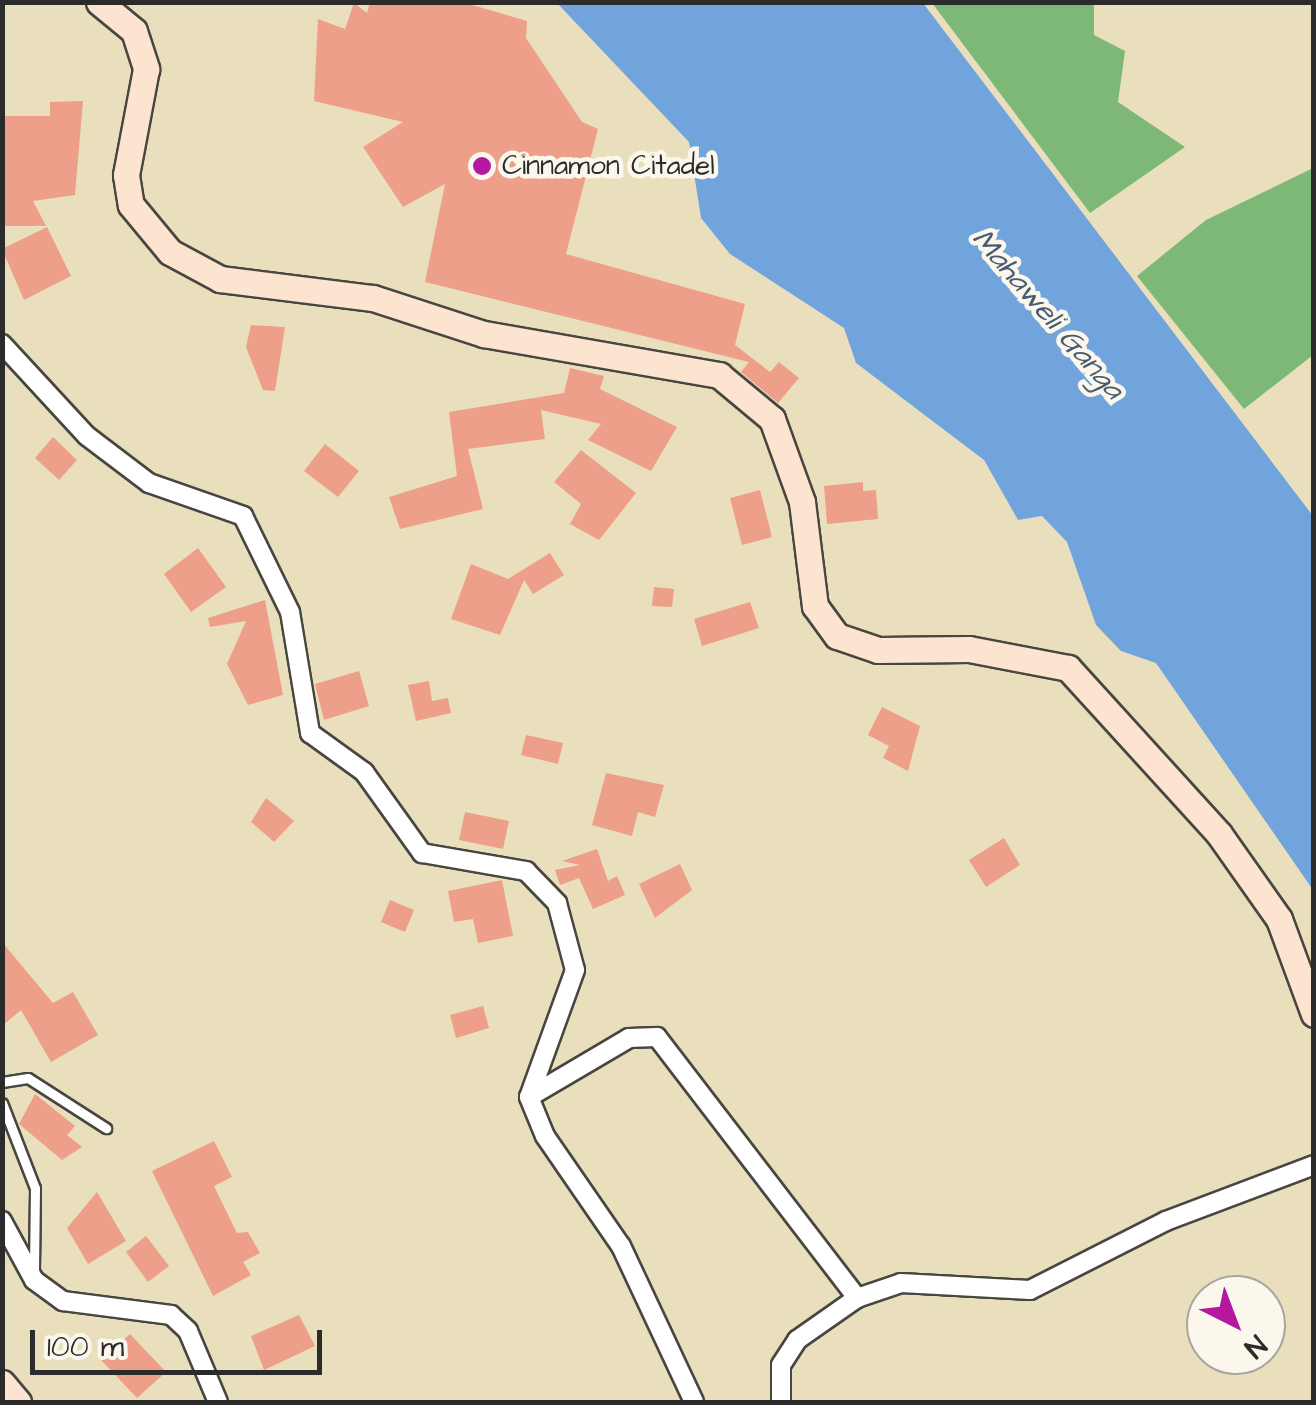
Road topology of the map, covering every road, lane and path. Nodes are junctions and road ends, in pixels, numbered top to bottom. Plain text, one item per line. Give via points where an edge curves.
1 (99, 2) edge
2 (2, 344) edge
3 (1314, 1014) edge
4 (2, 1082) edge
5 (530, 1097) junction
6 (2, 1103) edge
7 (106, 1128) dead end
8 (1314, 1165) edge
9 (2, 1221) edge
10 (34, 1280) junction
11 (857, 1298) junction
12 (2, 1383) edge
13 (18, 1402) edge
14 (218, 1402) edge
15 (694, 1402) edge
16 (781, 1402) edge

1 - 3 street via 134,31 146,69 126,176 131,205 170,252 220,279 373,298 484,334 718,375 772,419 802,502 815,606 837,636 878,650 969,649 1068,668 1229,848 1279,920
2 - 5 street via 87,436 149,483 243,516 290,612 310,732 364,772 422,854 526,871 557,903 575,970
4 - 7 lane via 28,1078
5 - 11 street via 628,1038 657,1038
5 - 15 street via 545,1136 620,1246
6 - 10 lane via 35,1188
8 - 11 street via 1166,1221 1030,1290 901,1284
9 - 10 street
10 - 14 street via 63,1301 171,1315 188,1331
11 - 16 street via 797,1340 781,1365
12 - 13 street

